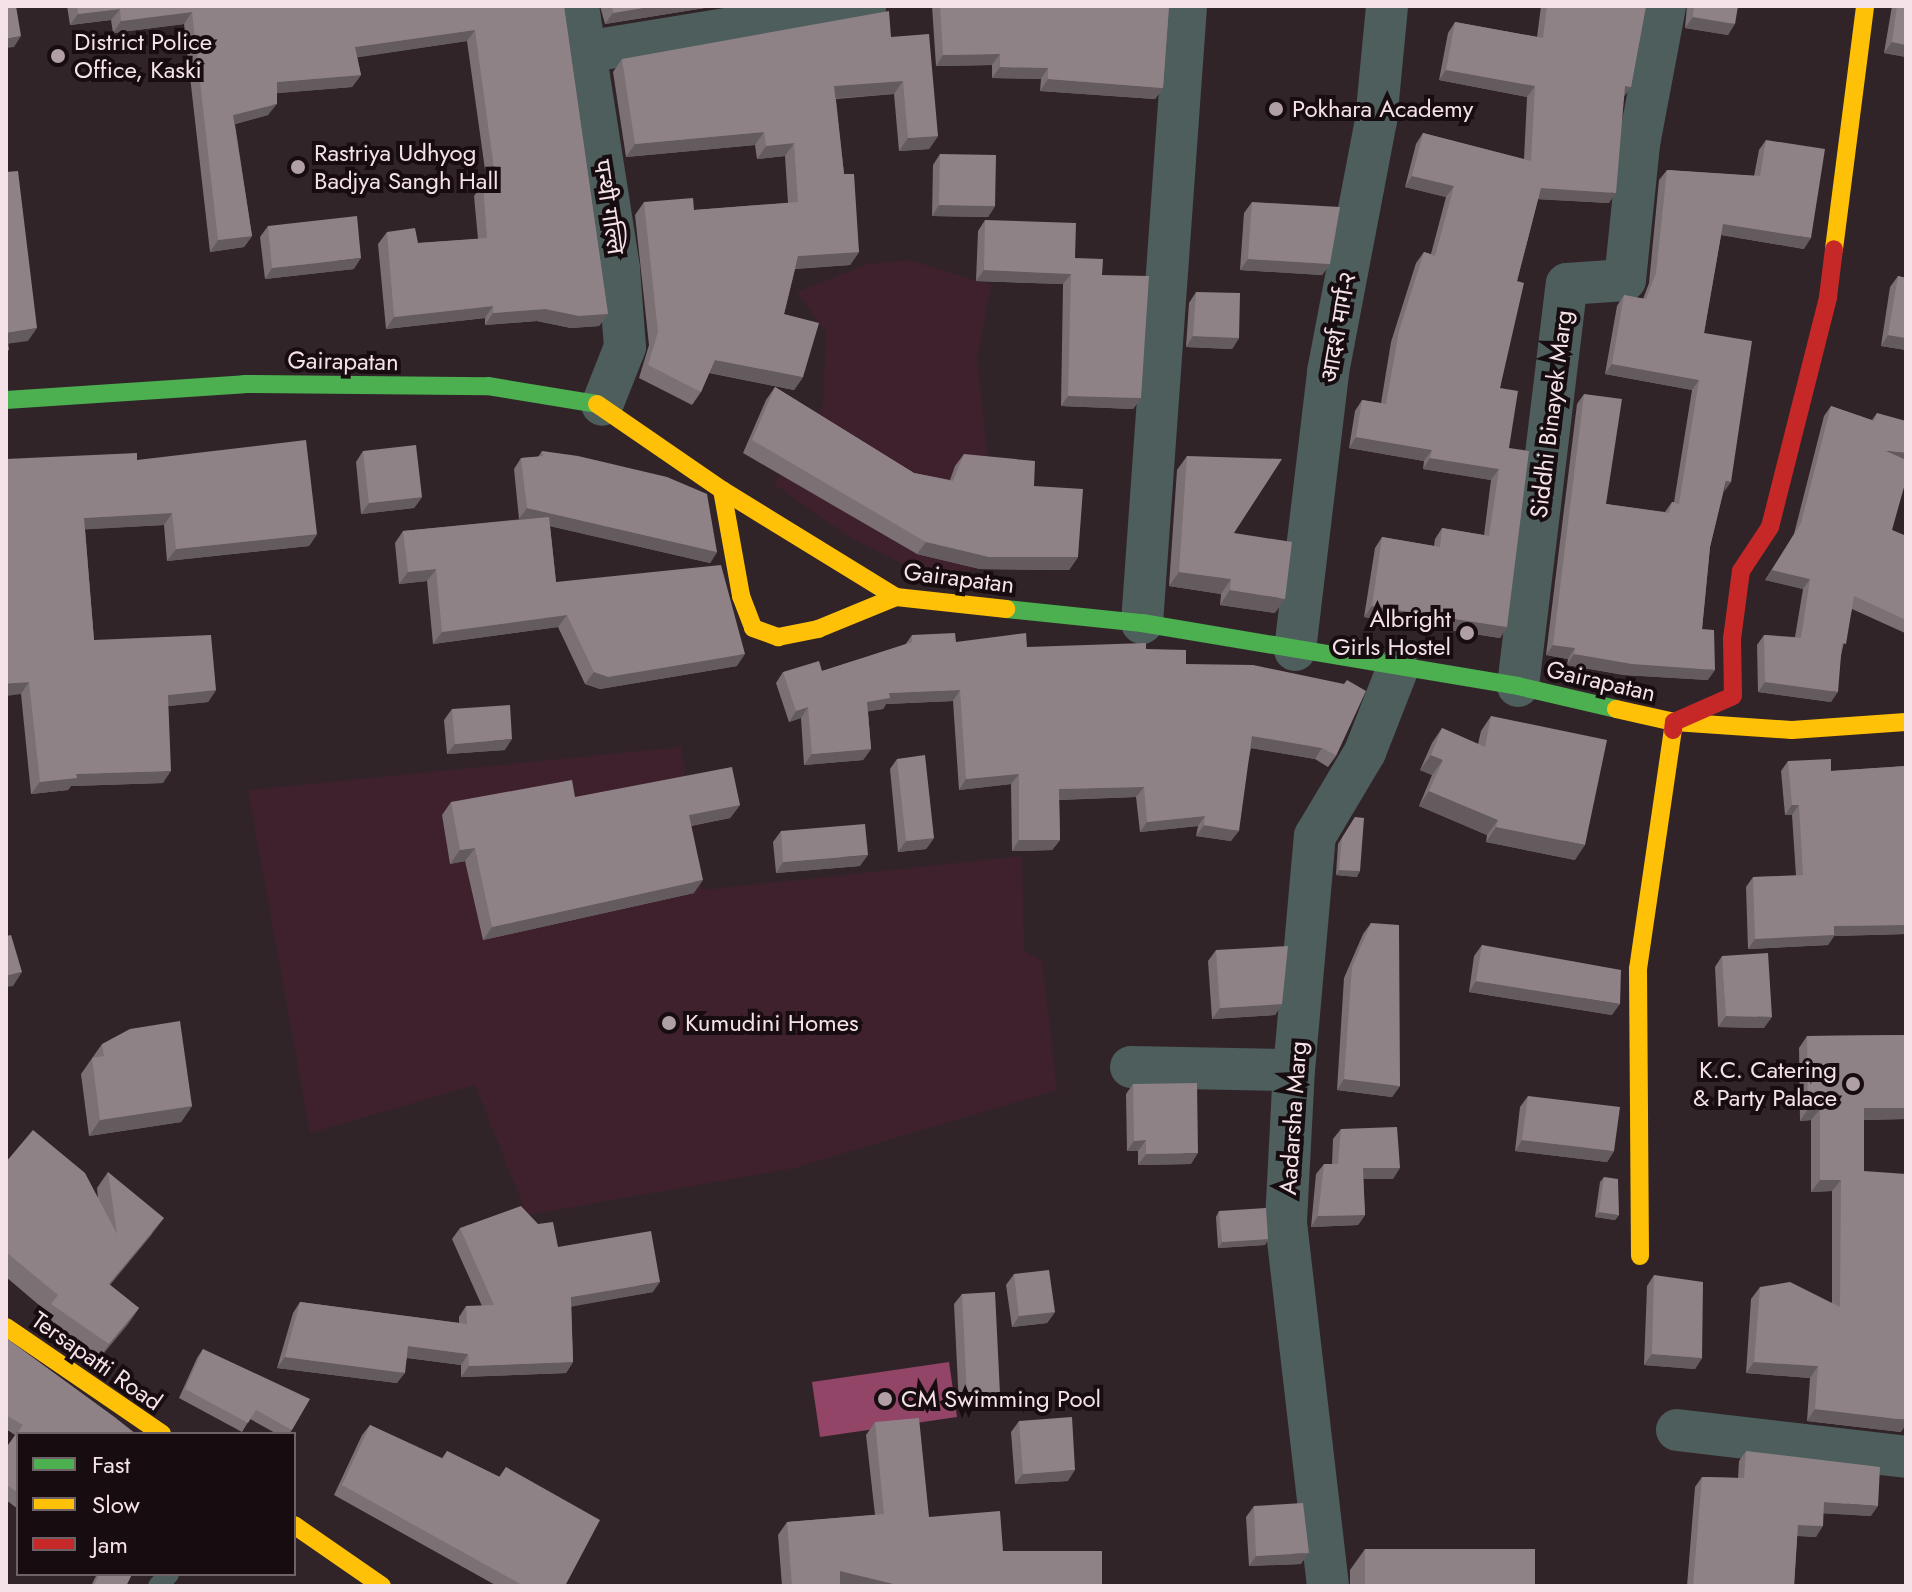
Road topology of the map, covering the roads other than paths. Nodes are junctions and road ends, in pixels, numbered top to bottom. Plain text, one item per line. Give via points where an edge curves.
1 (578, 6) edge
2 (865, 6) edge
3 (1186, 6) edge
4 (1387, 6) edge
5 (1665, 6) edge
6 (1865, 6) edge
7 (585, 52) junction
8 (6, 400) edge
9 (602, 405) junction
10 (722, 490) junction
11 (896, 597) junction
12 (1142, 623) junction
13 (1295, 650) junction
14 (1398, 668) junction
15 (1518, 686) junction
16 (1674, 722) junction
17 (1906, 722) edge
18 (1131, 1067) dead end
19 (1294, 1070) junction
20 (1640, 1256) dead end
21 (6, 1327) edge
22 (1677, 1430) dead end
23 (159, 1432) edge
24 (1906, 1457) edge
25 (296, 1526) edge
26 (382, 1586) edge
27 (1328, 1586) edge

1 - 7 street, पन्थी गल्लि
2 - 7 street
3 - 12 street
4 - 13 street, आदर्श मार्ग-२ via 1376,121 1328,372
5 - 15 street, Siddhi Binayek Marg via 1639,144 1625,280 1567,284
6 - 16 main road via 1828,297 1770,527 1741,571 1732,639 1733,696
7 - 9 street, पन्थी गल्लि via 619,269 625,347
8 - 9 main road, Gairapatan via 244,384 488,386
9 - 10 main road, Gairapatan
10 - 11 main road, Gairapatan
10 - 11 main road via 741,596 753,628 778,637 818,629
11 - 12 main road, Gairapatan
12 - 13 main road, Gairapatan
13 - 14 main road, Gairapatan
14 - 15 main road, Gairapatan
14 - 19 street, Aadarsha Marg via 1365,752 1315,836
15 - 16 main road, Gairapatan
16 - 17 main road, Gairapatan via 1792,730
16 - 20 main road via 1638,969
18 - 19 street
19 - 27 street, Aadarsha Marg via 1286,1221
21 - 23 main road, Tersapatti Road
22 - 24 street
25 - 26 main road

